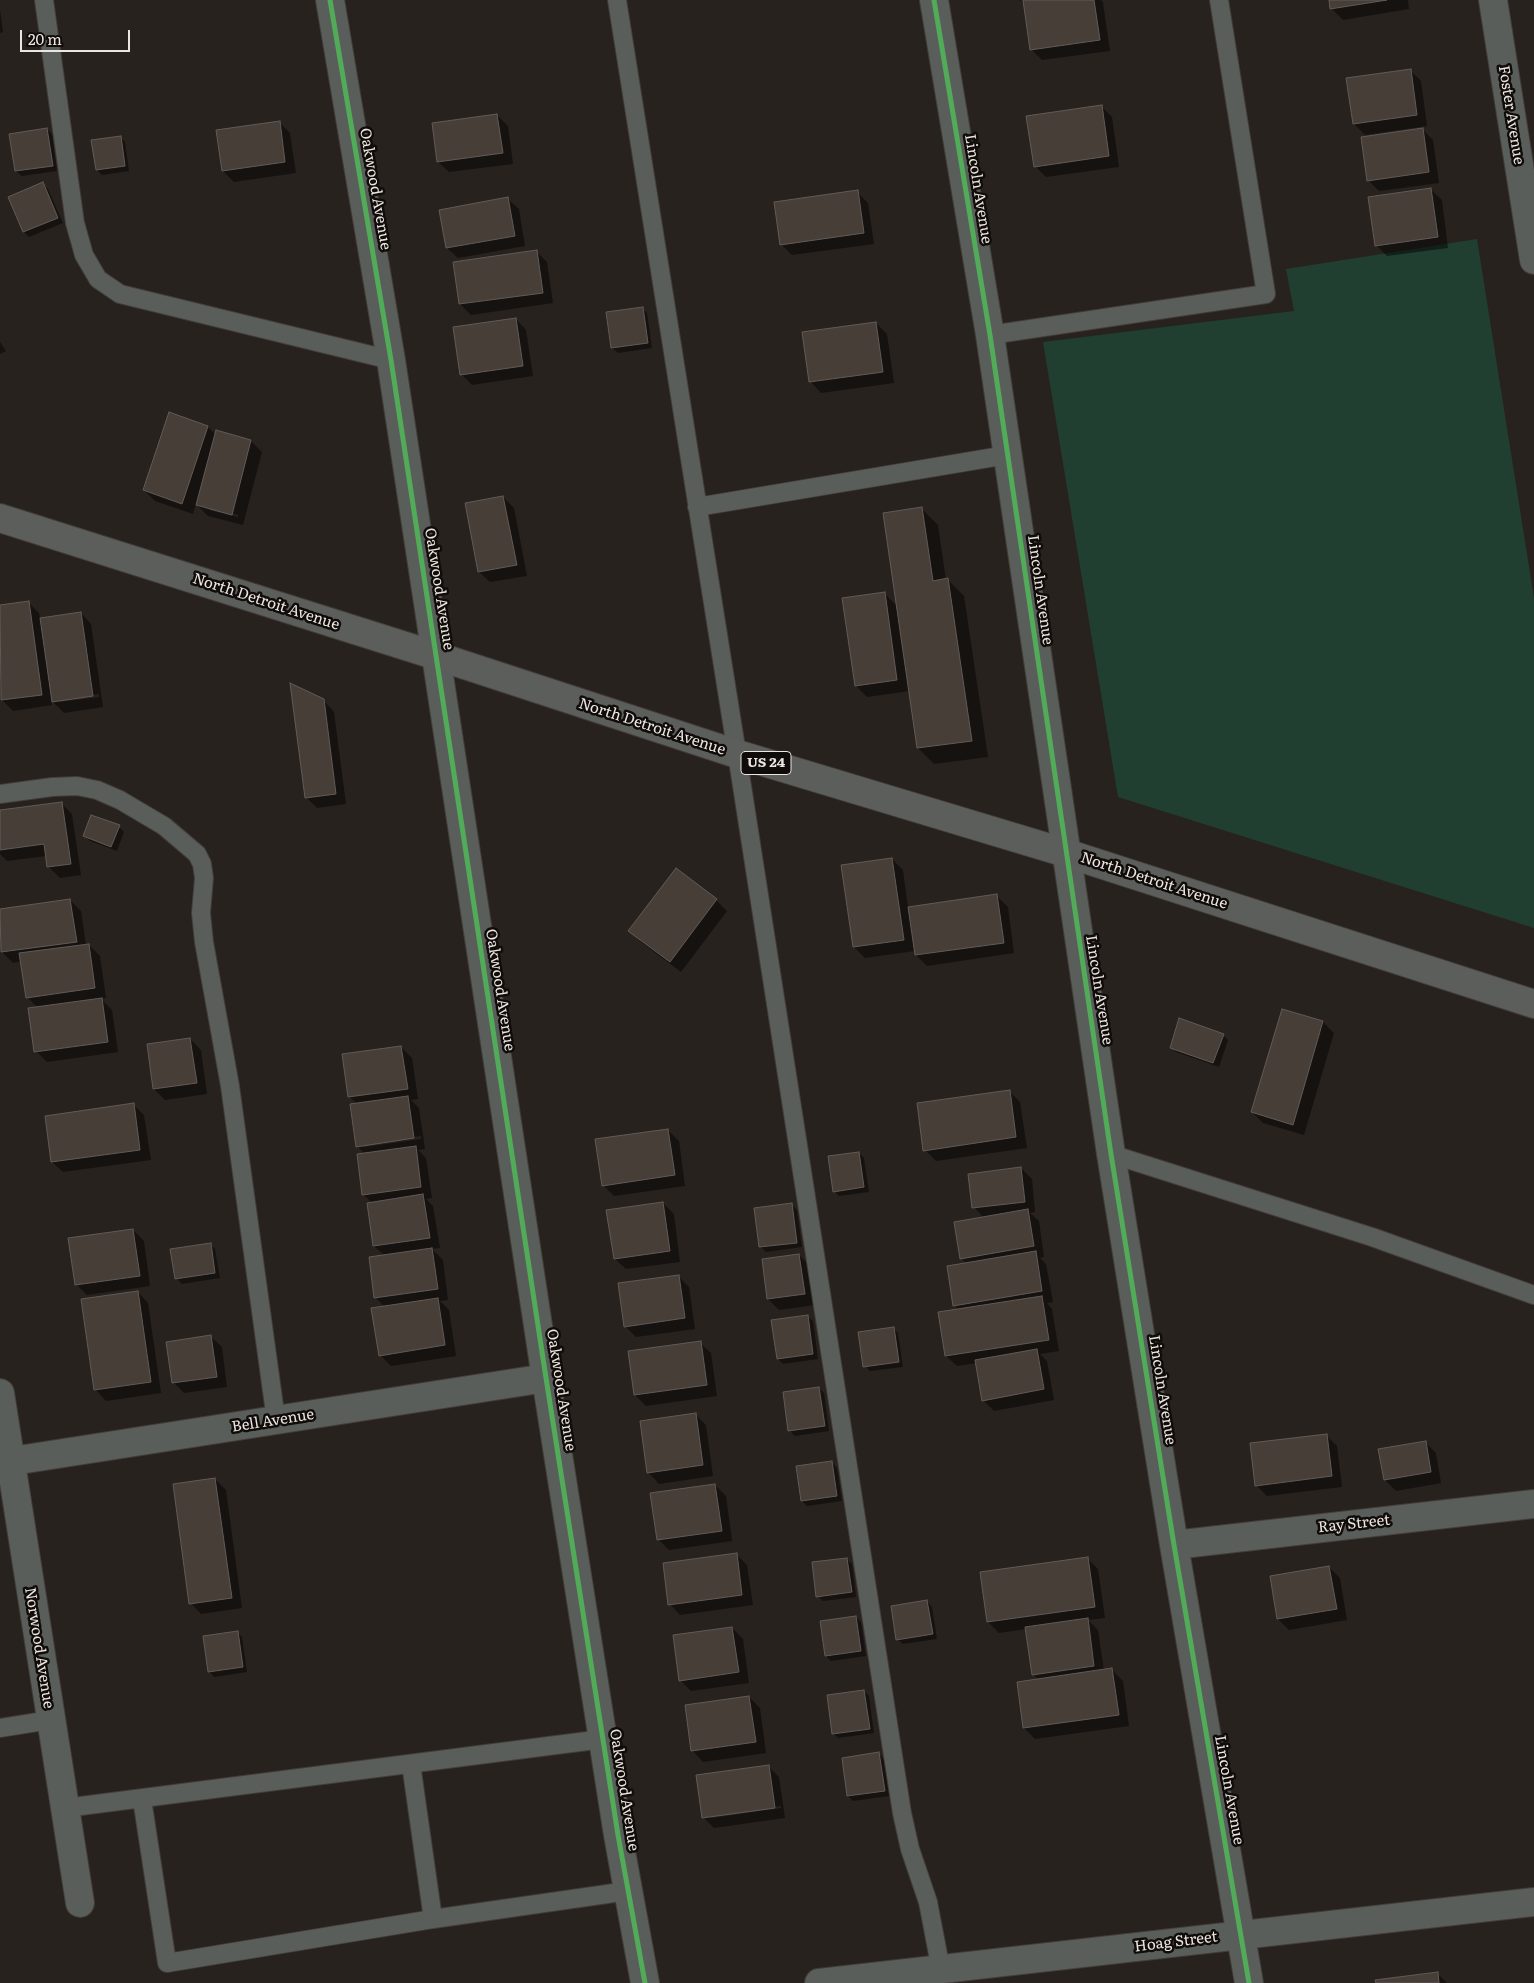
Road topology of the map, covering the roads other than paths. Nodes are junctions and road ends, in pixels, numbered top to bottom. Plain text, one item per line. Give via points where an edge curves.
1 (44, 0) edge
2 (330, 0) edge
3 (616, 0) edge
4 (934, 0) edge
5 (1219, 0) edge
6 (1493, 0) edge
7 (1534, 260) edge
8 (990, 335) junction
9 (391, 360) junction
10 (1007, 456) junction
11 (697, 507) junction
12 (0, 518) edge
13 (437, 656) junction
14 (737, 754) junction
15 (0, 794) edge
16 (1066, 853) junction
17 (1534, 1004) edge
18 (1111, 1154) junction
19 (1534, 1295) edge
20 (546, 1378) junction
21 (0, 1393) edge
22 (276, 1420) junction
23 (5, 1462) edge
24 (1534, 1504) edge
25 (1174, 1544) junction
26 (50, 1720) junction
27 (0, 1728) edge
28 (603, 1739) junction
29 (411, 1764) junction
30 (142, 1799) junction
31 (64, 1808) junction
32 (628, 1891) junction
33 (1534, 1902) edge
34 (80, 1903) dead end
35 (432, 1919) junction
36 (1241, 1935) junction
37 (937, 1974) edge
38 (645, 1983) edge
39 (819, 1983) edge
40 (1249, 1983) edge

1 - 9 lane via 75,223 84,256 98,278 120,294
2 - 9 street, Oakwood Avenue
3 - 11 lane
4 - 8 street, Lincoln Avenue
5 - 8 lane via 1266,294
6 - 7 street, Foster Avenue
8 - 10 street, Lincoln Avenue
9 - 13 street, Oakwood Avenue
10 - 11 lane
10 - 16 street, Lincoln Avenue
11 - 14 lane
12 - 13 main road, North Detroit Avenue / US 24
13 - 14 main road, North Detroit Avenue / US 24
13 - 20 street, Oakwood Avenue
14 - 16 main road, North Detroit Avenue / US 24
14 - 37 lane via 902,1813 928,1902
15 - 22 lane via 52,787 77,786 97,790 164,826 197,854 202,864 204,942 230,1086
16 - 17 main road, North Detroit Avenue / US 24
16 - 18 street, Lincoln Avenue
18 - 19 lane via 1372,1237
18 - 25 street, Lincoln Avenue
20 - 22 street, Bell Avenue
20 - 28 street, Oakwood Avenue
21 - 23 street, Norwood Avenue
22 - 23 street, Bell Avenue
23 - 26 street, Norwood Avenue
24 - 25 street, Ray Street
25 - 36 street, Lincoln Avenue
26 - 27 lane
26 - 31 street, Norwood Avenue
28 - 29 lane
28 - 32 street, Oakwood Avenue
29 - 30 lane
29 - 35 lane
30 - 31 lane
30 - 35 lane via 167,1963
31 - 34 street, Norwood Avenue
32 - 35 lane
32 - 38 street, Oakwood Avenue
33 - 36 street, Hoag Street
36 - 37 street, Hoag Street
36 - 40 street, Lincoln Avenue
37 - 39 street, Hoag Street

